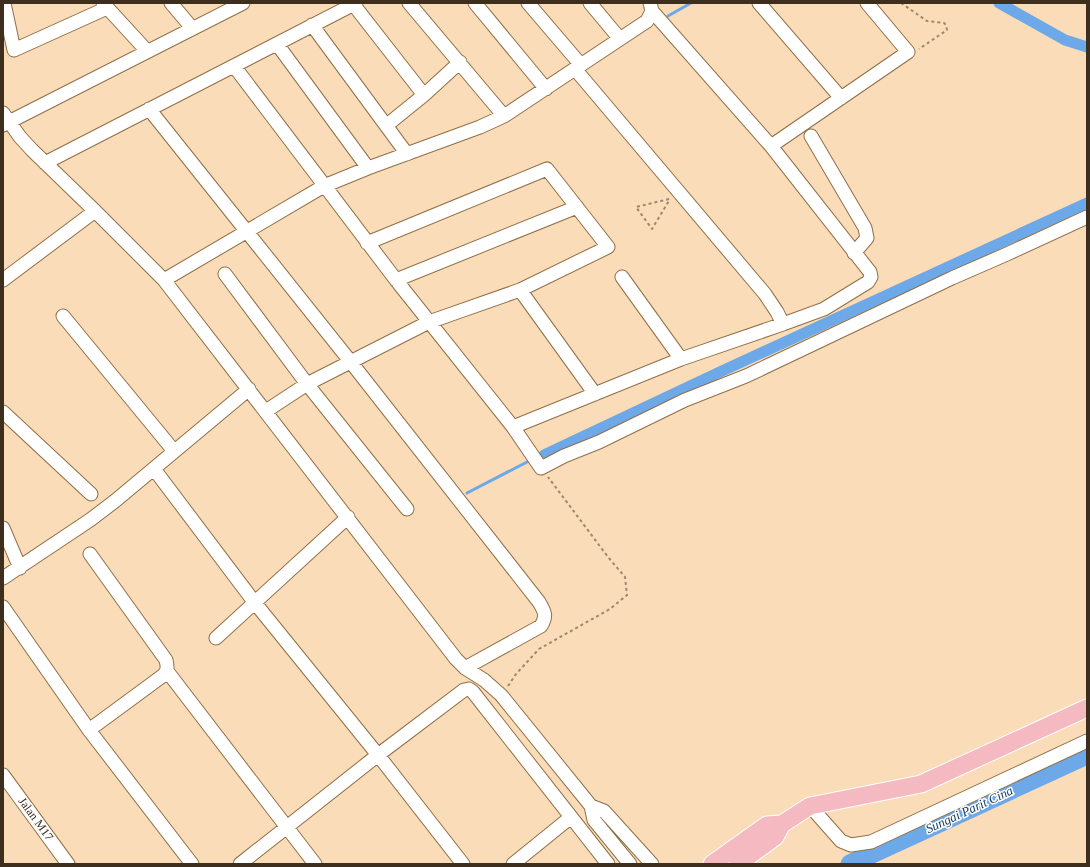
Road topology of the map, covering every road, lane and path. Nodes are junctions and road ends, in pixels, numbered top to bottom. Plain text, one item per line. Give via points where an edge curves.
1 (4, 3) edge
2 (172, 3) edge
3 (409, 3) edge
4 (475, 3) edge
5 (528, 3) edge
6 (590, 3) edge
7 (759, 3) edge
8 (867, 3) edge
9 (901, 3) edge
10 (237, 4) edge
11 (354, 4) edge
12 (105, 5) edge
13 (651, 7) edge
14 (312, 25) junction
15 (192, 28) junction
16 (620, 39) junction
17 (277, 44) junction
18 (147, 51) junction
19 (908, 52) junction
20 (460, 62) junction
21 (234, 66) junction
22 (578, 67) junction
23 (546, 89) junction
24 (424, 95) junction
25 (841, 98) junction
26 (149, 109) junction
27 (504, 116) junction
28 (5, 120) edge
29 (387, 125) junction
30 (811, 136) dead end
31 (772, 146) junction
32 (407, 154) junction
33 (45, 162) junction
34 (368, 168) junction
35 (324, 186) junction
36 (669, 200) joint
37 (577, 207) junction
38 (95, 211) junction
39 (1087, 217) edge
40 (246, 232) junction
41 (367, 243) junction
42 (854, 253) junction
43 (225, 274) dead end
44 (622, 277) dead end
45 (3, 280) edge
46 (164, 280) junction
47 (396, 280) junction
48 (520, 290) junction
49 (63, 316) dead end
50 (428, 322) junction
51 (783, 324) junction
52 (681, 359) junction
53 (350, 362) junction
54 (308, 384) junction
55 (249, 389) junction
56 (595, 394) junction
57 (266, 411) junction
58 (3, 412) edge
59 (513, 427) junction
60 (174, 451) junction
61 (541, 468) junction
62 (154, 470) junction
63 (91, 494) dead end
64 (407, 509) dead end
65 (348, 518) junction
66 (3, 528) edge
67 (90, 554) dead end
68 (20, 568) junction
69 (3, 578) edge
70 (255, 603) junction
71 (3, 607) edge
72 (216, 638) dead end
73 (465, 668) junction
74 (167, 671) junction
75 (501, 695) junction
76 (1087, 708) edge
77 (89, 730) junction
78 (1087, 741) edge
79 (378, 755) junction
80 (3, 775) edge
81 (592, 806) junction
82 (810, 806) junction
83 (571, 817) junction
84 (782, 824) junction
85 (287, 827) junction
86 (68, 864) edge
87 (192, 864) edge
88 (240, 864) edge
89 (315, 864) edge
90 (463, 864) edge
91 (513, 864) edge
92 (608, 864) edge
93 (630, 864) edge
94 (652, 864) edge
95 (712, 864) edge
96 (738, 864) edge

1 - 12 street via 14,50
2 - 15 street
3 - 20 street
4 - 23 street
5 - 22 street
6 - 16 street
7 - 25 street
8 - 19 street
9 - 19 path via 927,21 946,25 946,30 920,49
10 - 15 street
11 - 14 street
11 - 24 street
12 - 18 street
13 - 16 street via 647,21
13 - 31 street
14 - 17 street
14 - 29 street
15 - 18 street
16 - 22 street
17 - 21 street
17 - 34 street
18 - 28 street
19 - 25 street
20 - 24 street
20 - 27 street
21 - 26 street
21 - 35 street
22 - 23 street
22 - 51 street via 765,294
23 - 27 street
24 - 29 street
25 - 31 street
26 - 33 street
26 - 40 street
27 - 32 street
28 - 33 street
29 - 32 street
30 - 42 street via 865,228 866,238
31 - 42 street
32 - 34 street
33 - 38 street
34 - 35 street
35 - 40 street
35 - 41 street
36 - 36 path via 652,229 636,207
37 - 41 street via 547,168
37 - 47 street
37 - 48 street via 608,247
38 - 45 street
38 - 46 street
39 - 61 street via 746,376 686,400
40 - 46 street
40 - 53 street
41 - 47 street
42 - 51 street via 870,272 868,282 824,309
43 - 54 street
44 - 52 street
46 - 55 street
47 - 50 street
48 - 50 street
48 - 56 street
49 - 60 street
50 - 53 street
50 - 59 street
51 - 52 street
52 - 56 street
53 - 54 street
53 - 73 street via 544,610 545,619 541,626
54 - 57 street
54 - 64 street
55 - 57 street
55 - 60 street
56 - 59 street
57 - 65 street
58 - 63 street
59 - 61 street
60 - 62 street
61 - 75 path via 625,577 627,595 610,609 539,650 516,674
62 - 68 street via 90,520
62 - 70 street
65 - 70 street
65 - 73 street
66 - 68 street
67 - 74 street via 166,660
68 - 69 street
70 - 72 street
70 - 79 street
71 - 77 street
73 - 75 street
74 - 77 street
74 - 85 street
75 - 81 street
76 - 82 main road via 921,784
77 - 87 street
78 - 82 street via 870,842 851,845 842,841
79 - 83 street via 464,690 469,689
79 - 85 street
79 - 90 street
80 - 86 street, Jalan M17
81 - 93 street via 594,820
81 - 94 street via 604,811
82 - 84 main road
83 - 91 street
83 - 92 street
84 - 95 main road via 767,824
84 - 96 main road via 775,837
85 - 88 street
85 - 89 street

